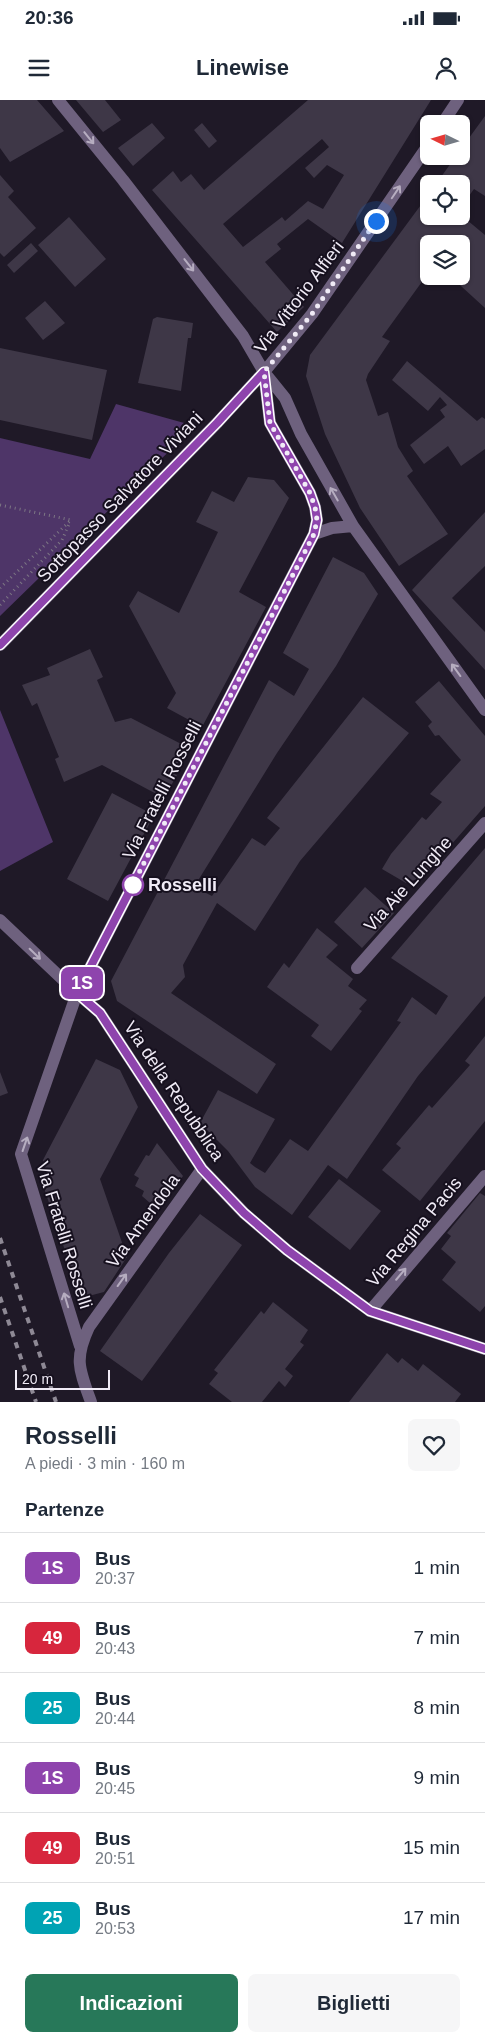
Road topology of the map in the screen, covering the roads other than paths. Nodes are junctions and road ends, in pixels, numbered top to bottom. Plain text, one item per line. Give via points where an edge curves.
1 (58, 100) edge
2 (458, 100) edge
3 (448, 115) edge
4 (420, 157) edge
5 (264, 372) junction
6 (352, 526) junction
7 (314, 534) junction
8 (0, 645) edge
9 (485, 710) edge
10 (485, 823) edge
11 (0, 920) edge
12 (357, 968) dead end
13 (77, 993) junction
14 (202, 1169) junction
15 (485, 1176) edge
16 (370, 1311) junction
17 (80, 1346) junction
18 (485, 1349) edge
19 (90, 1402) edge

1 -> 5 street via 243,336
2 - 3 street
5 -> 4 street, Via Vittorio Alfieri via 312,314
6 -> 5 street via 314,460 285,398
5 - 7 street, Via Fratelli Rosselli via 270,423 310,493 317,520
5 - 8 street, Sottopasso Salvatore Viviani
6 - 7 street
9 -> 6 street
7 - 13 street, Via Fratelli Rosselli
10 - 12 street, Via Aie Lunghe
11 -> 13 street, Via della Repubblica
13 - 14 street, Via della Repubblica via 100,1013
17 -> 13 street, Via Fratelli Rosselli via 21,1154
14 - 16 street, Via della Repubblica via 244,1213 287,1250
17 -> 14 street, Via Amendola via 89,1327
16 -> 15 street, Via Regina Pacis
16 - 18 street, Via della Repubblica
17 - 19 street, Via Amendola via 80,1371

